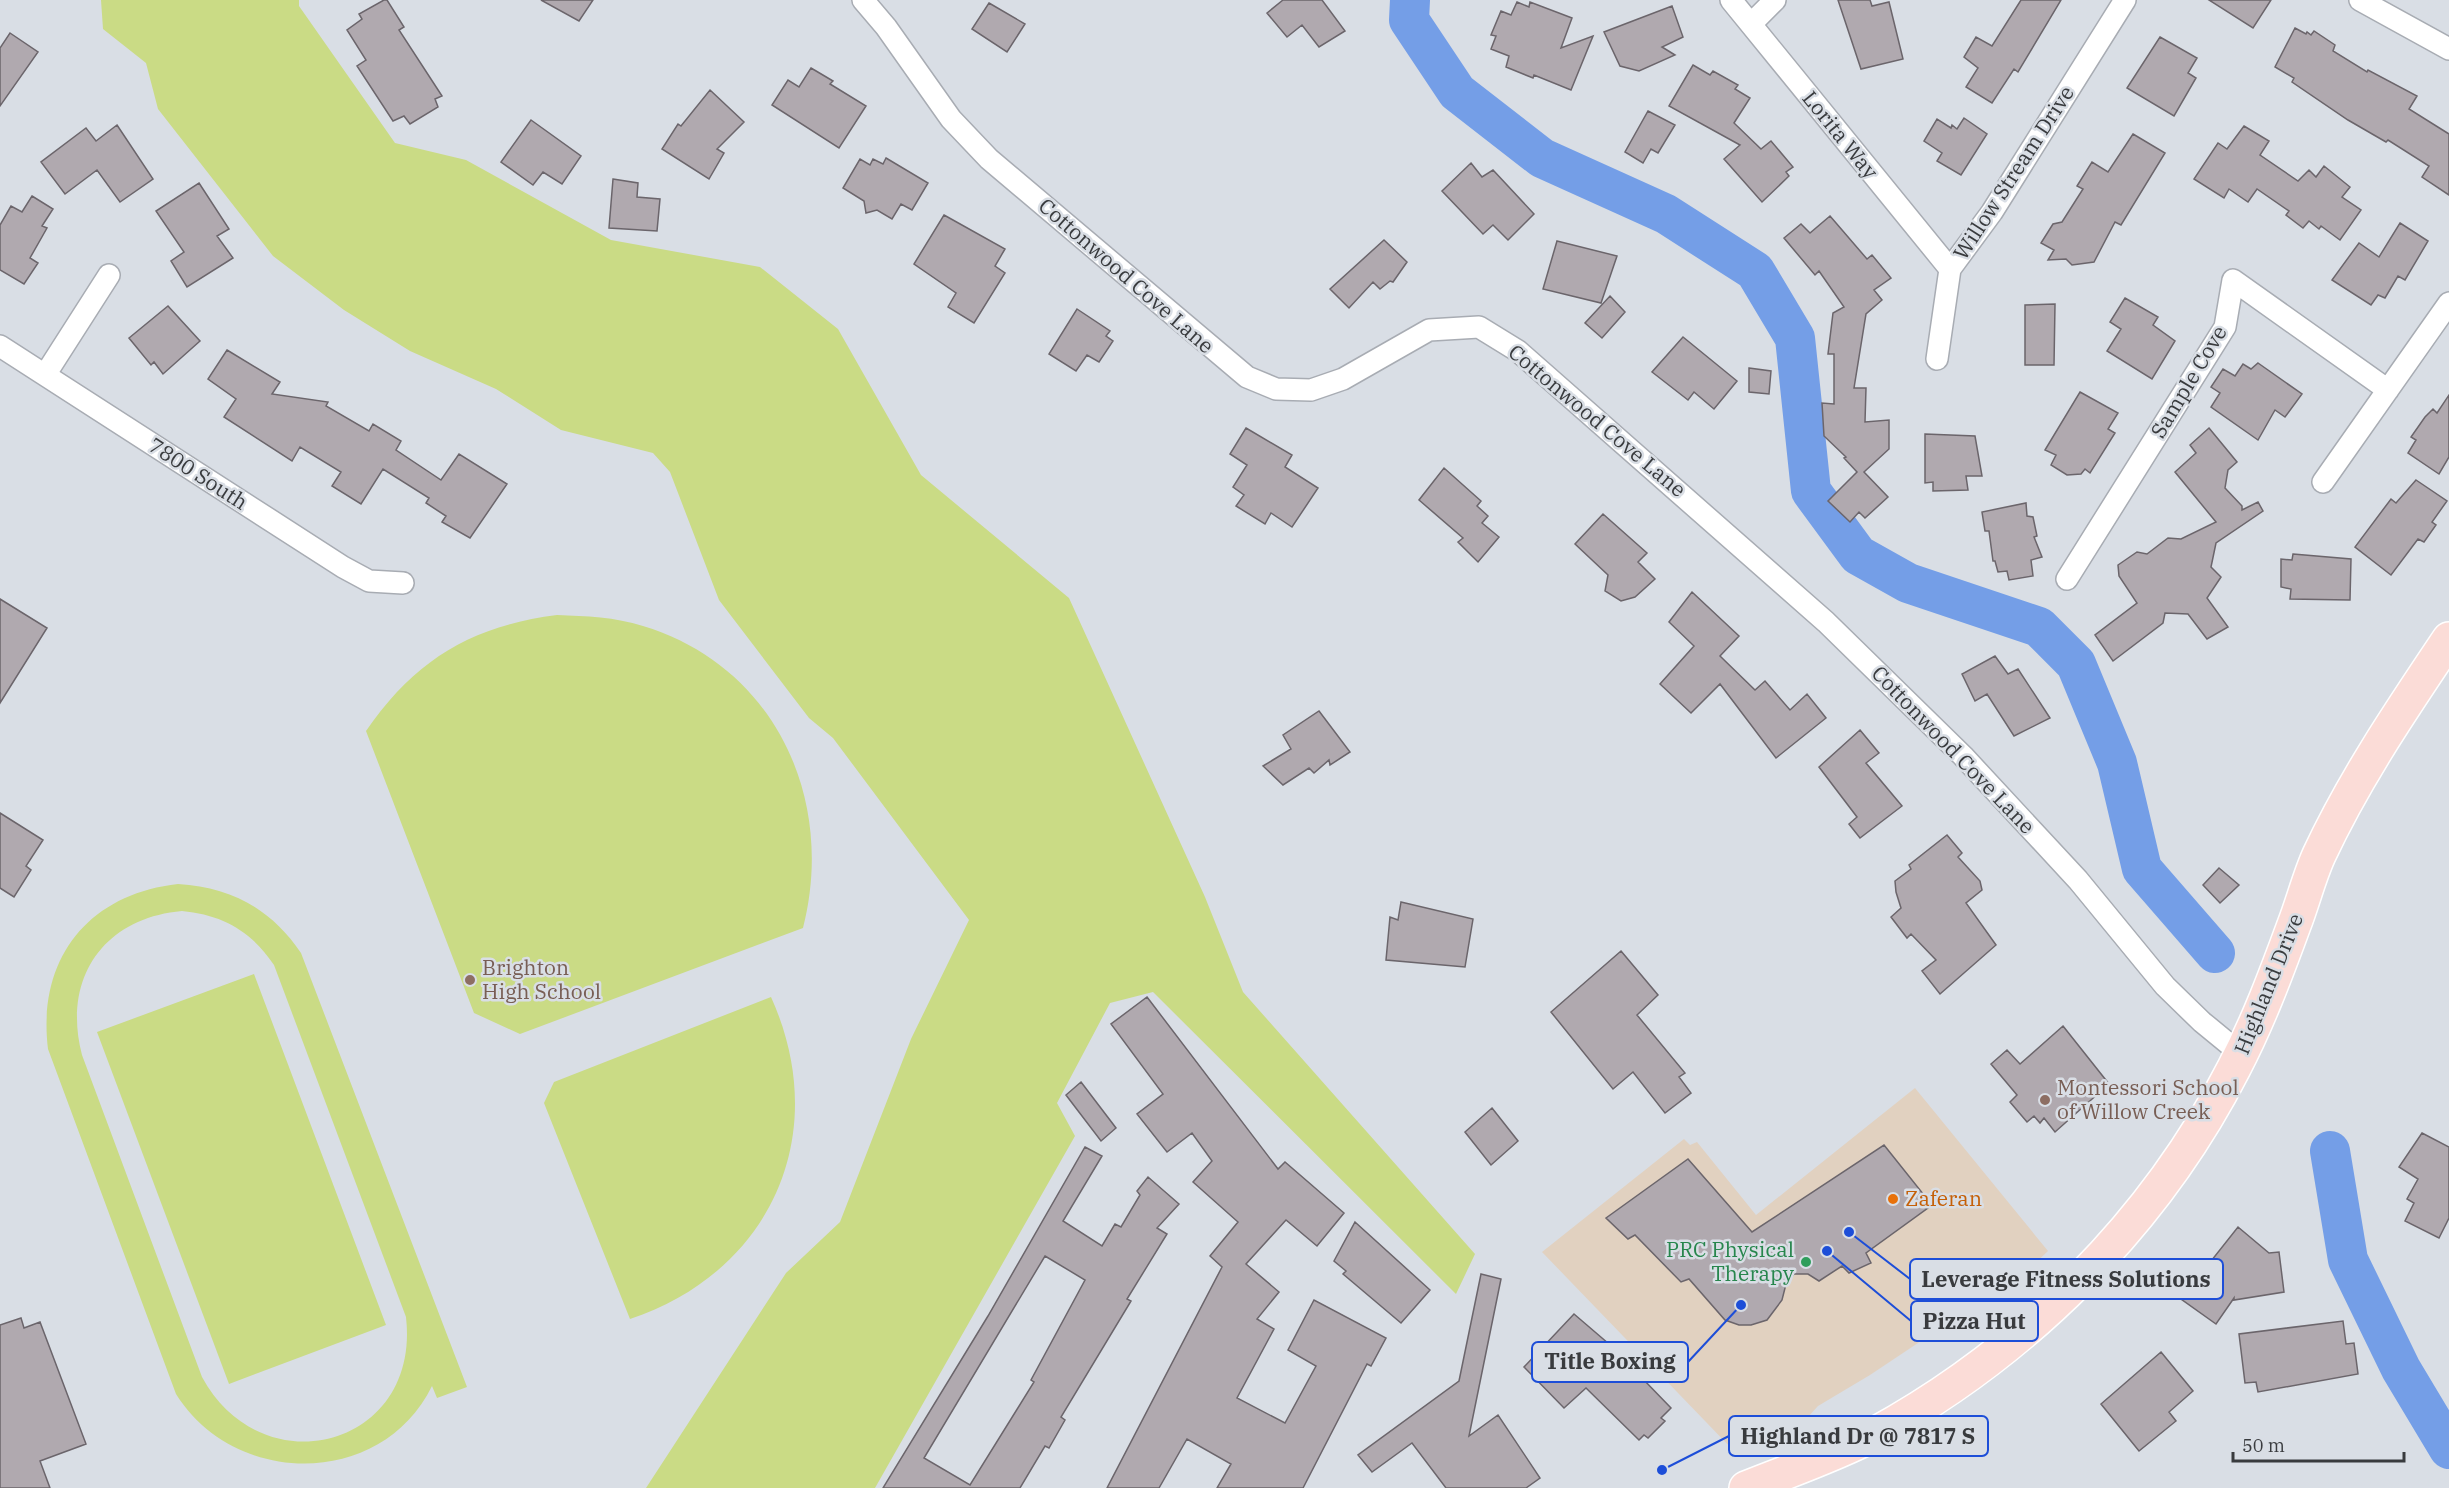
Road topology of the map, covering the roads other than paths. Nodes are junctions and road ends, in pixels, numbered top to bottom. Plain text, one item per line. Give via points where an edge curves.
1 (863, 0) edge
2 (1731, 0) edge
3 (1775, 0) edge
4 (2126, 0) edge
5 (2360, 0) edge
6 (1750, 24) junction
7 (2446, 42) edge
8 (1950, 269) junction
9 (109, 275) dead end
10 (2449, 303) edge
11 (0, 346) edge
12 (1937, 359) dead end
13 (45, 375) junction
14 (2388, 390) junction
15 (2323, 482) dead end
16 (2067, 579) dead end
17 (403, 583) dead end
18 (2449, 639) edge
19 (2241, 1054) junction
20 (1746, 1488) edge

1 - 19 street, Cottonwood Cove Lane via 951,119 989,159 1247,376 1276,389 1311,390 1344,380 1429,330 1479,327 1518,351 1843,638 1978,772 2078,880 2165,986
2 - 6 street, Lorita Way
3 - 6 street
4 - 8 street, Willow Stream Drive via 1992,212
5 - 7 street
6 - 8 street, Lorita Way
8 - 12 street, Willow Stream Drive
9 - 13 street
10 - 14 street
11 - 13 street, 7800 South
13 - 17 street, 7800 South via 343,567 369,581
14 - 15 street
14 - 16 street, Sample Cove via 2233,280 2225,327
18 - 19 main road, Highland Drive via 2362,769 2328,838
19 - 20 main road, Highland Drive via 2191,1143 2146,1205 2096,1265 2032,1324 1966,1375 1892,1424

